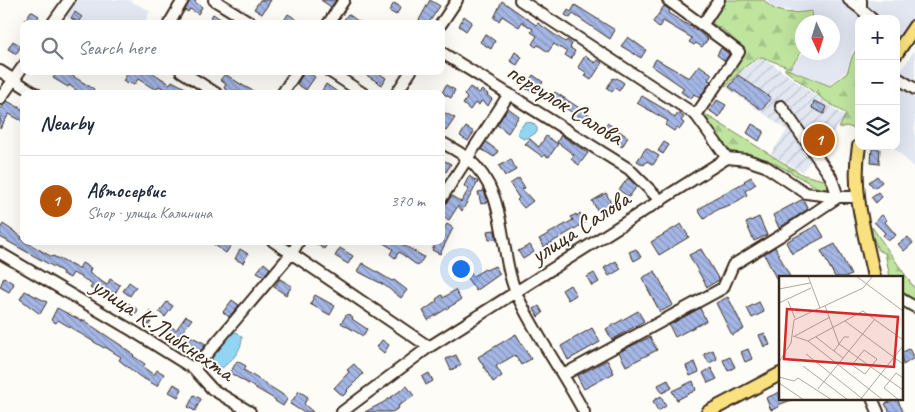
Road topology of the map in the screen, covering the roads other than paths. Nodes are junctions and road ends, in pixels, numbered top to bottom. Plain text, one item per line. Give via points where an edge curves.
1 (69, 0) edge
2 (183, 0) edge
3 (214, 0) edge
4 (344, 0) edge
5 (457, 0) edge
6 (520, 0) edge
7 (668, 0) edge
8 (719, 0) edge
9 (849, 0) edge
10 (861, 4) edge
11 (869, 15) edge
12 (55, 20) edge
13 (171, 20) edge
14 (246, 20) edge
15 (331, 20) edge
16 (444, 20) edge
17 (703, 24) junction
18 (915, 26) edge
19 (900, 45) edge
20 (445, 54) edge
21 (0, 71) edge
22 (20, 71) edge
23 (187, 75) edge
24 (294, 75) edge
25 (335, 75) edge
26 (408, 75) edge
27 (14, 80) junction
28 (900, 80) edge
29 (915, 89) edge
30 (30, 90) edge
31 (211, 90) edge
32 (285, 90) edge
33 (358, 90) edge
34 (399, 90) edge
35 (509, 94) junction
36 (0, 99) edge
37 (781, 106) dead end
38 (696, 115) junction
39 (445, 144) edge
40 (859, 150) edge
41 (468, 158) junction
42 (727, 158) junction
43 (445, 193) edge
44 (838, 197) junction
45 (857, 197) junction
46 (660, 201) junction
47 (279, 245) edge
48 (297, 245) edge
49 (0, 253) edge
50 (292, 253) junction
51 (874, 276) edge
52 (516, 293) junction
53 (902, 300) edge
54 (915, 307) edge
55 (429, 347) junction
56 (194, 369) junction
57 (563, 375) junction
58 (779, 375) edge
59 (873, 400) edge
60 (250, 412) edge
61 (342, 412) edge
62 (584, 412) edge
63 (708, 412) edge
64 (878, 412) edge

1 - 12 street
2 - 13 street
3 - 14 street
4 - 15 street
5 - 16 street
6 - 38 street
7 - 17 street
8 - 17 street
9 - 10 street
10 - 11 street
17 - 38 street via 740,52
18 - 19 main road
20 - 35 street, переулок Салова
21 - 27 street
22 - 27 street
23 - 31 street
24 - 32 street
25 - 33 street
26 - 34 street
27 - 30 street
27 - 36 street
28 - 29 street
35 - 41 street
35 - 46 street, переулок Салова via 630,169
37 - 44 street via 831,177
38 - 42 street
39 - 41 street
40 - 45 main road
41 - 43 street
41 - 52 street via 486,178 497,203
42 - 44 street via 765,166 806,193
42 - 46 street, улица Салова
44 - 45 street
44 - 57 street via 733,265 723,288
45 - 51 main road
46 - 52 street, улица Салова
47 - 50 street
48 - 50 street
49 - 56 street, улица К.Либкнехта
50 - 55 street
50 - 56 street
52 - 55 street, улица Салова
52 - 57 street
53 - 54 street
55 - 61 street, улица Салова
56 - 60 street, улица К.Либкнехта via 212,388
57 - 62 street
58 - 63 main road
59 - 64 street

